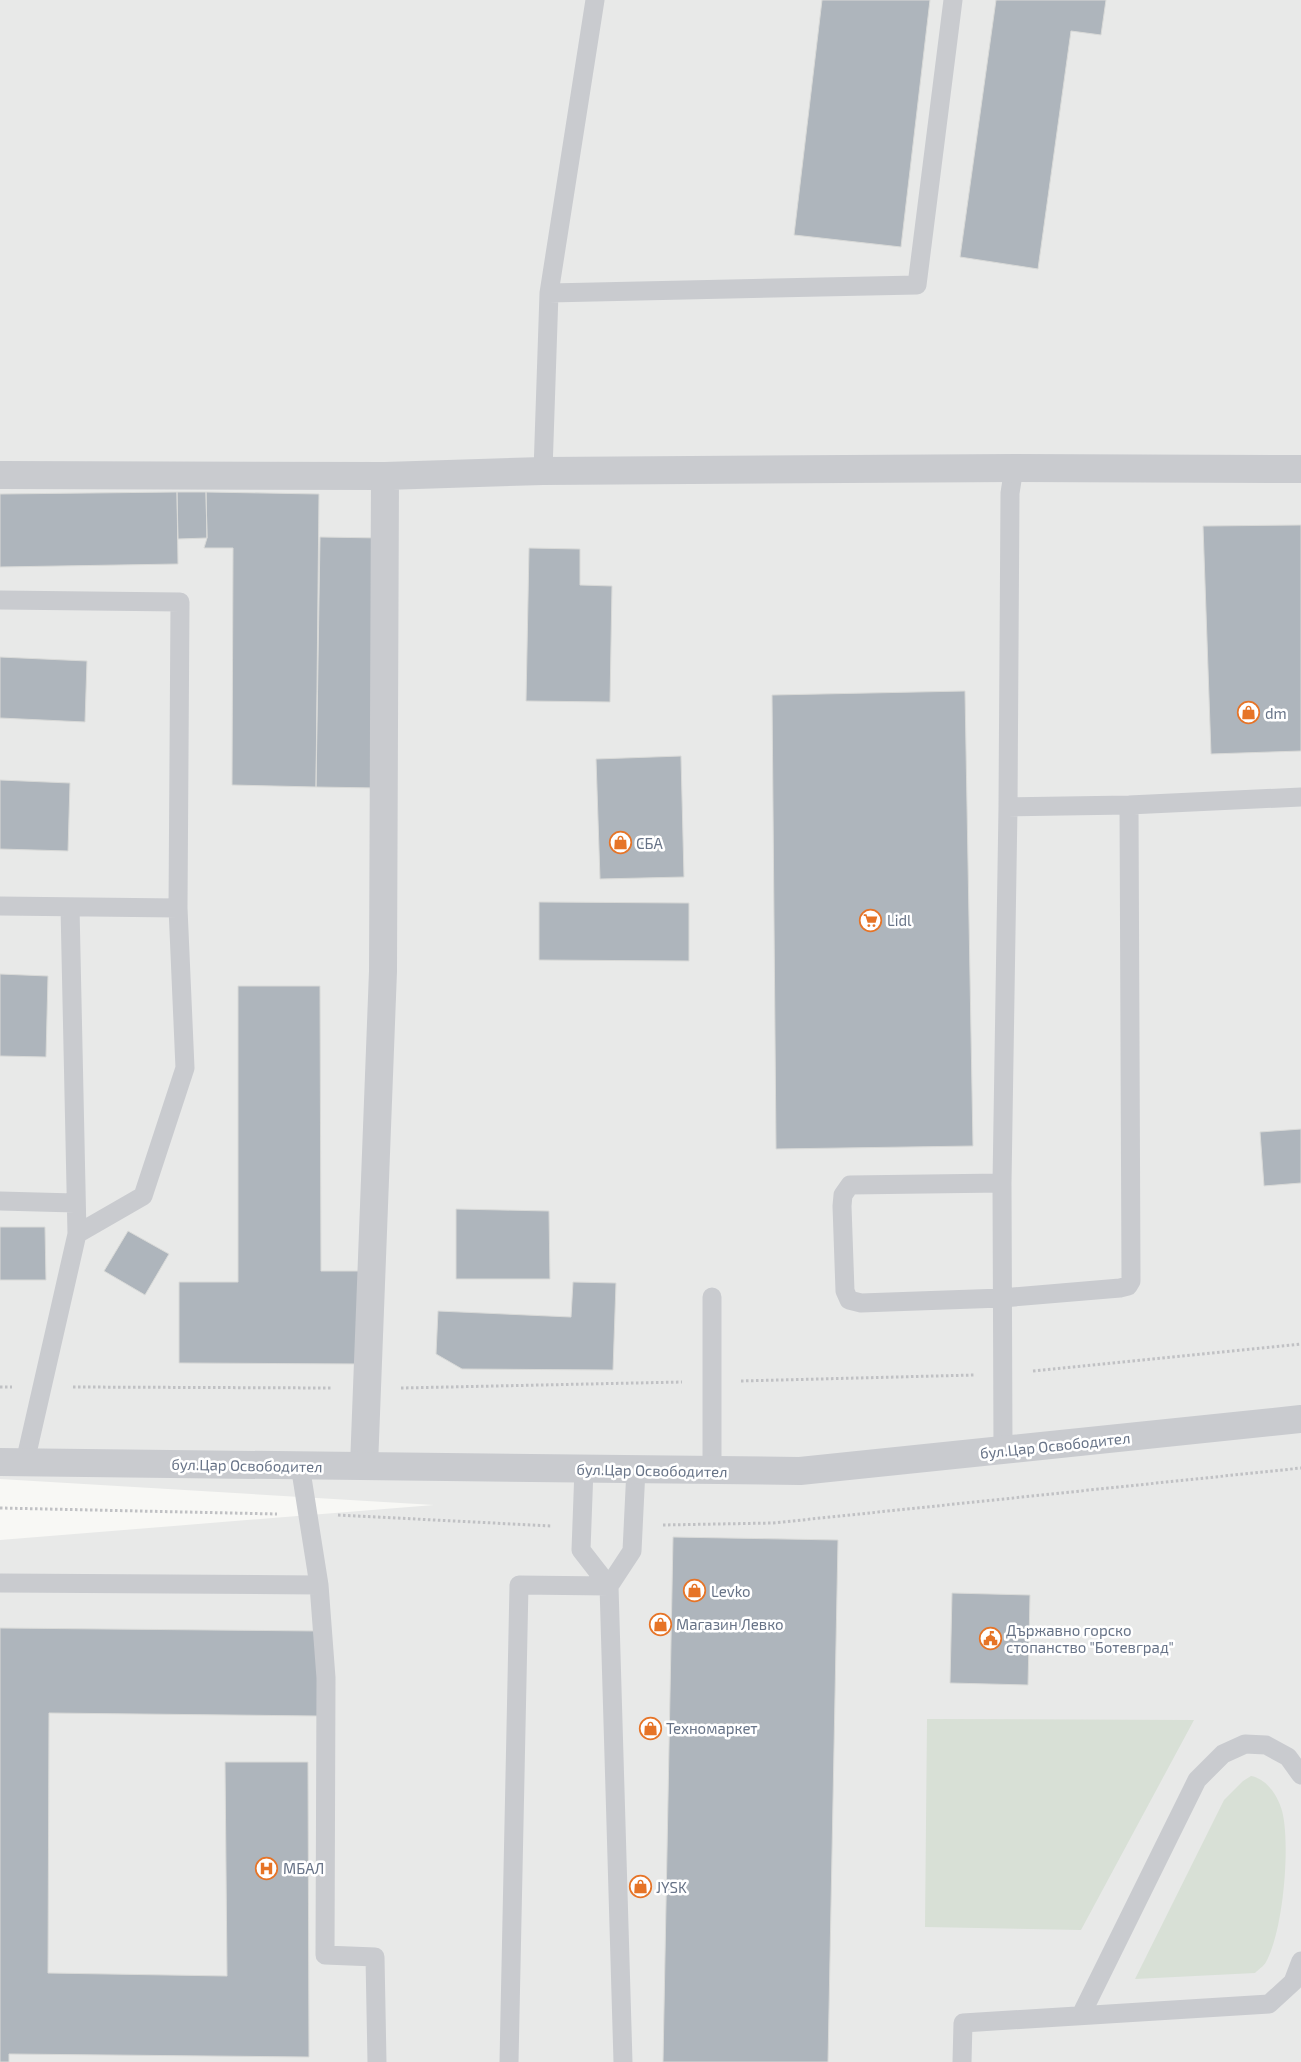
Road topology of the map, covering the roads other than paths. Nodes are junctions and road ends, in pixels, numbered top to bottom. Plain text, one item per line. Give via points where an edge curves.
1 (595, 0) edge
2 (953, 0) edge
3 (549, 293) junction
4 (1014, 468) junction
5 (1301, 469) edge
6 (543, 471) junction
7 (0, 474) edge
8 (385, 476) junction
9 (0, 600) edge
10 (1301, 796) edge
11 (1129, 805) junction
12 (1008, 807) junction
13 (0, 906) edge
14 (70, 907) junction
15 (178, 908) junction
16 (1002, 1183) junction
17 (0, 1201) edge
18 (75, 1203) junction
19 (77, 1234) junction
20 (712, 1297) dead end
21 (1002, 1298) junction
22 (1301, 1419) edge
23 (1003, 1450) junction
24 (13, 1462) edge
25 (300, 1466) junction
26 (364, 1466) junction
27 (584, 1469) junction
28 (636, 1469) junction
29 (712, 1470) junction
30 (0, 1583) edge
31 (319, 1585) junction
32 (609, 1586) junction
33 (1301, 1775) edge
34 (1301, 1961) edge
35 (1081, 2014) junction
36 (377, 2062) edge
37 (509, 2062) edge
38 (623, 2062) edge
39 (962, 2062) edge

1 - 3 lane
2 - 3 lane via 917,285
3 - 6 lane
4 - 5 street
4 - 6 street
4 - 12 lane via 1010,493
6 - 8 street
7 - 8 street
8 - 26 street via 383,971
9 - 15 lane via 180,602
10 - 11 lane
11 - 12 lane
11 - 21 lane via 1131,1281 1128,1286 1120,1288
12 - 16 lane
13 - 14 lane
14 - 15 lane
14 - 18 lane
15 - 19 lane via 185,1068 143,1196
16 - 21 lane
16 - 21 lane via 850,1185 843,1195 842,1206 845,1291 850,1300 860,1303
17 - 18 lane
18 - 19 lane
19 - 24 lane via 42,1387
20 - 29 lane
21 - 23 lane
22 - 23 street, бул.Цар Освободител
23 - 29 street, бул.Цар Освободител via 800,1471
24 - 25 street, бул.Цар Освободител
25 - 26 street, бул.Цар Освободител
25 - 31 lane
26 - 27 street, бул.Цар Освободител
27 - 28 street, бул.Цар Освободител
27 - 32 lane via 580,1550
28 - 29 street, бул.Цар Освободител
28 - 32 lane via 632,1551
30 - 31 lane
31 - 36 lane via 326,1678 325,1955 375,1957
32 - 37 lane via 519,1585
32 - 38 lane
33 - 35 lane via 1288,1757 1266,1745 1245,1744 1223,1754 1197,1780
34 - 35 lane via 1293,1982 1269,2004
35 - 39 lane via 963,2023

